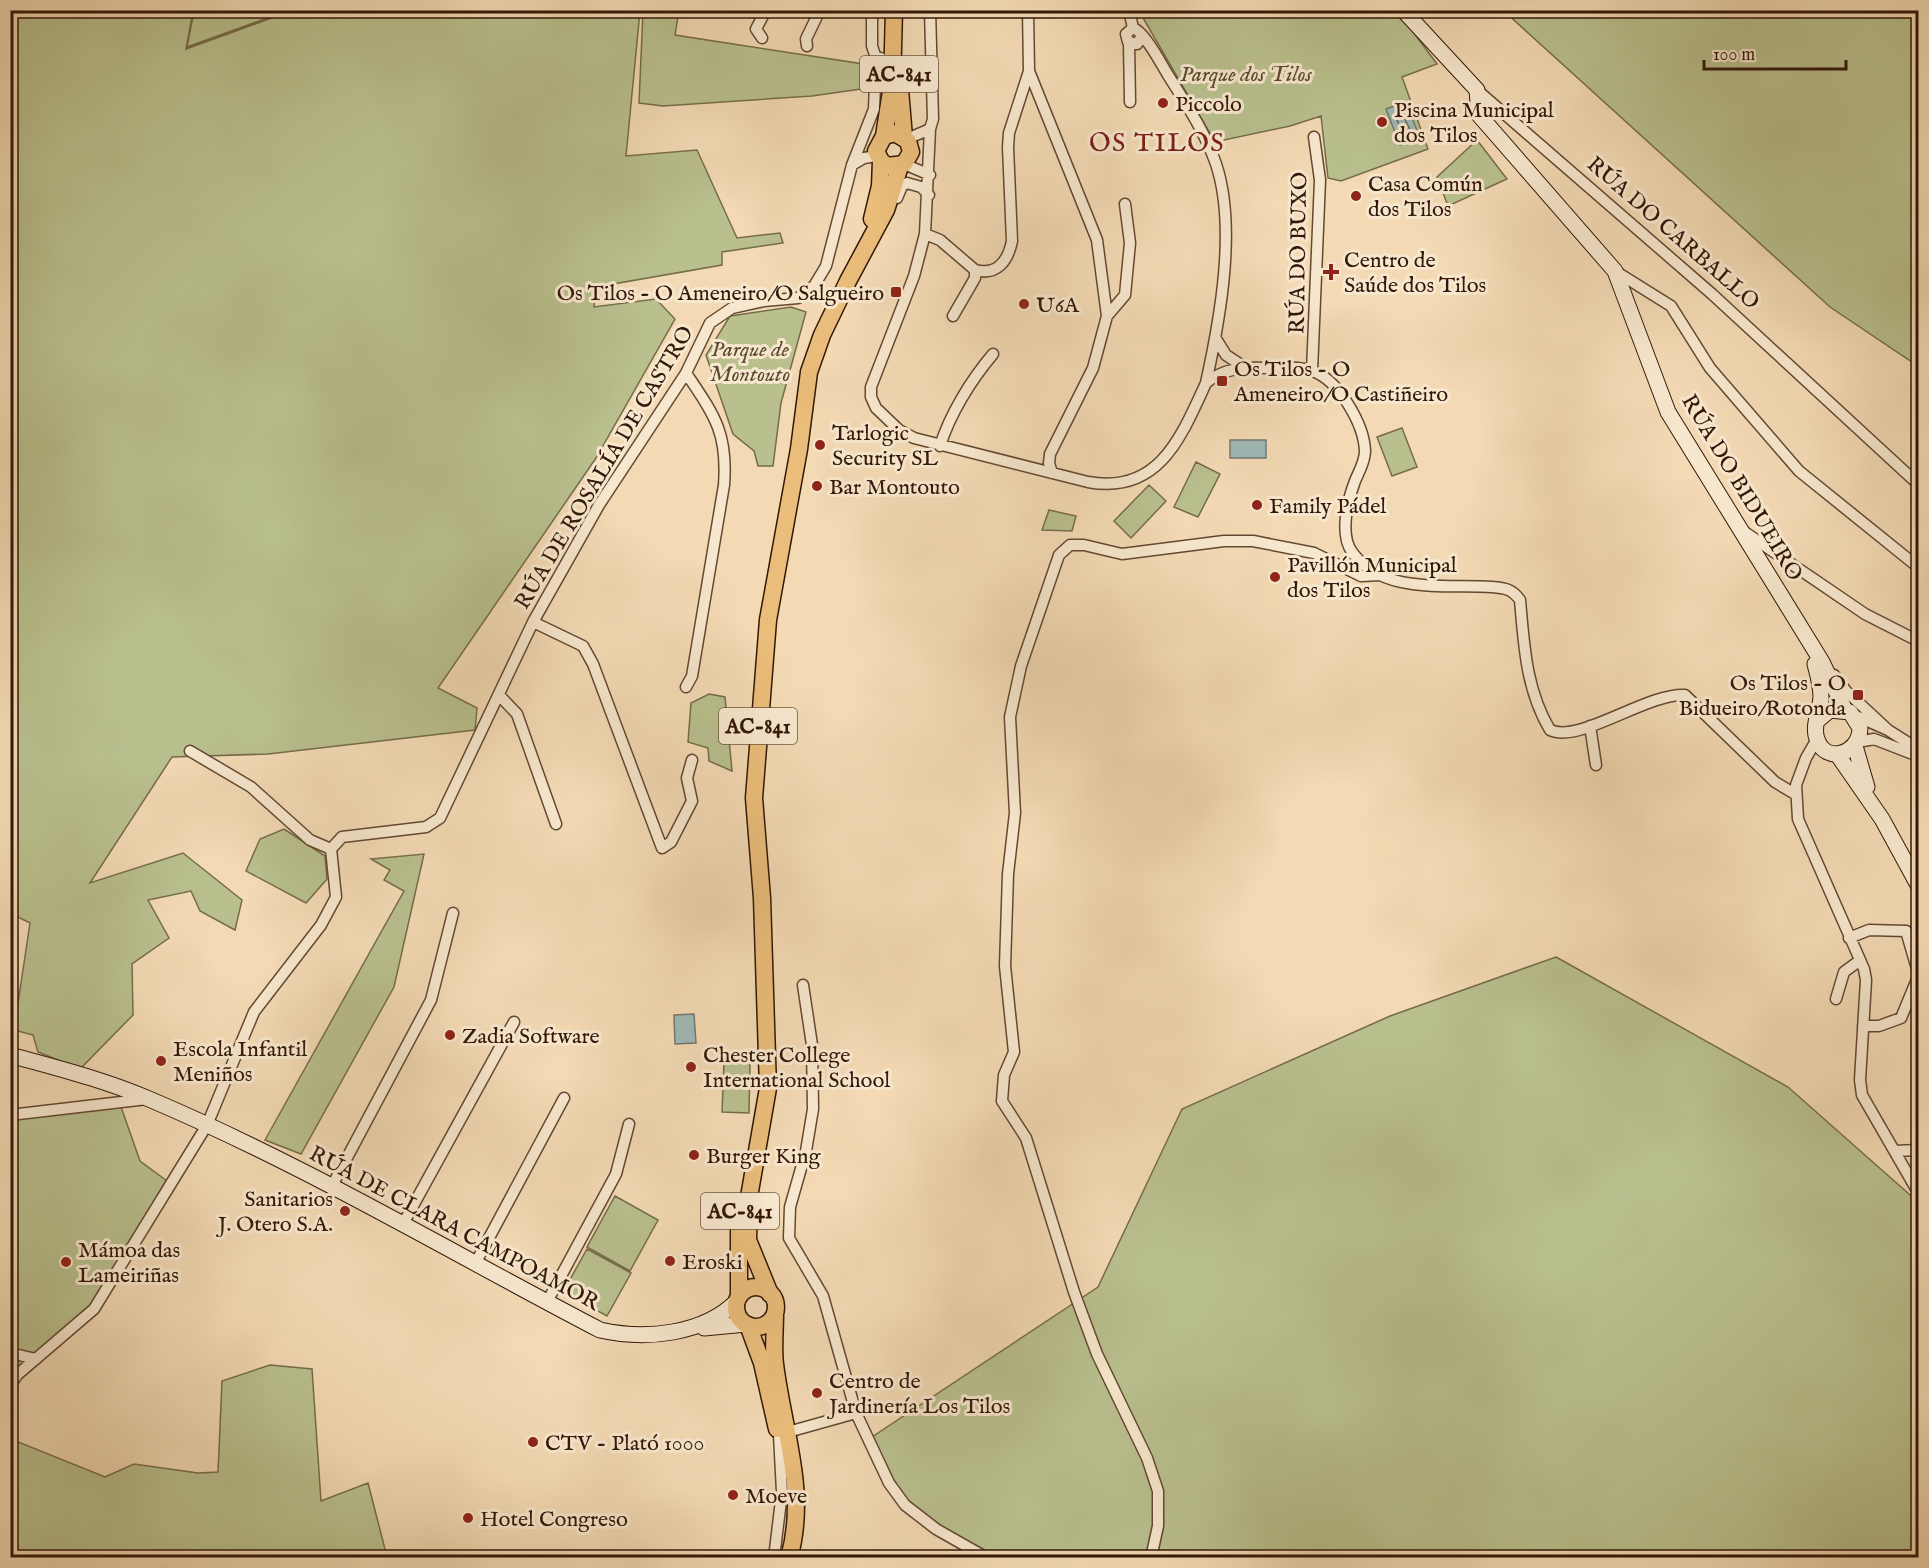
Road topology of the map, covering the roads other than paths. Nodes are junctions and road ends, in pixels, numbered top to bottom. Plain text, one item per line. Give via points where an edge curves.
1 (766, 10) edge
2 (820, 10) edge
3 (872, 10) edge
4 (894, 10) edge
5 (930, 10) edge
6 (1028, 10) edge
7 (1129, 10) edge
8 (1403, 10) edge
9 (899, 11) edge
10 (1138, 32) junction
11 (762, 38) dead end
12 (807, 46) dead end
13 (884, 58) junction
14 (1029, 71) junction
15 (1478, 90) junction
16 (1130, 102) dead end
17 (870, 118) junction
18 (930, 129) junction
19 (881, 137) junction
20 (1314, 137) dead end
21 (907, 140) junction
22 (858, 147) junction
23 (930, 148) junction
24 (879, 159) junction
25 (852, 165) junction
26 (902, 165) junction
27 (930, 175) junction
28 (929, 195) junction
29 (1125, 204) dead end
30 (886, 210) junction
31 (925, 234) junction
32 (975, 270) junction
33 (853, 271) junction
34 (1615, 271) junction
35 (953, 316) dead end
36 (1107, 316) junction
37 (1216, 339) junction
38 (993, 354) dead end
39 (1244, 367) junction
40 (1312, 371) junction
41 (686, 373) junction
42 (1206, 383) junction
43 (940, 446) junction
44 (1052, 473) junction
45 (1918, 484) edge
46 (1742, 530) junction
47 (1918, 567) edge
48 (1380, 574) junction
49 (533, 622) junction
50 (1807, 636) junction
51 (1918, 641) edge
52 (1828, 672) junction
53 (686, 687) dead end
54 (1821, 694) junction
55 (499, 695) junction
56 (1850, 712) junction
57 (1818, 720) junction
58 (1590, 726) junction
59 (1888, 730) junction
60 (1874, 739) junction
61 (1856, 744) junction
62 (1827, 748) junction
63 (1918, 749) edge
64 (190, 751) dead end
65 (1918, 756) edge
66 (692, 760) dead end
67 (1596, 765) dead end
68 (1795, 794) junction
69 (1877, 812) junction
70 (556, 824) dead end
71 (331, 849) junction
72 (1918, 885) edge
73 (453, 913) dead end
74 (1849, 938) junction
75 (1859, 961) junction
76 (1918, 972) edge
77 (1918, 977) edge
78 (802, 985) dead end
79 (1836, 999) dead end
80 (514, 1022) dead end
81 (1863, 1026) junction
82 (10, 1055) edge
83 (564, 1098) dead end
84 (148, 1099) junction
85 (10, 1115) edge
86 (629, 1124) dead end
87 (207, 1125) junction
88 (761, 1129) junction
89 (1918, 1150) edge
90 (1895, 1151) junction
91 (333, 1184) junction
92 (1918, 1192) edge
93 (403, 1224) junction
94 (475, 1264) junction
95 (770, 1294) junction
96 (738, 1299) junction
97 (546, 1302) junction
98 (775, 1313) junction
99 (747, 1325) junction
100 (689, 1328) junction
101 (10, 1353) edge
102 (36, 1359) junction
103 (10, 1386) edge
104 (856, 1413) junction
105 (784, 1434) junction
106 (774, 1557) edge
107 (781, 1557) edge
108 (789, 1557) edge
109 (987, 1557) edge
110 (1150, 1557) edge

1 - 11 street via 756,29
2 - 12 street via 806,39
3 - 13 street via 872,46
4 - 13 main road, AC-841
5 - 18 street
6 - 14 street
7 - 10 street
8 - 15 street, RÚA DO CARBALLO
9 - 21 main road, AC-841 via 900,86
10 - 16 street via 1137,44 1129,43
10 - 37 street via 1199,125 1216,167 1221,187 1225,267
13 - 17 street
13 - 19 main road, AC-841 via 892,85
14 - 32 street via 1009,133 1010,251 994,270
14 - 36 street via 1097,240
15 - 34 street, RÚA DO BIDUEIRO via 1479,115
15 - 45 street, RÚA DO CARBALLO via 1712,294
17 - 19 street via 870,129
17 - 22 street
18 - 21 street
18 - 23 street
19 - 21 main road via 895,133
19 - 22 street
19 - 24 main road, AC-841 via 877,146
20 - 40 street, RÚA DO BUXO via 1320,180
21 - 23 street
21 - 26 main road, AC-841 via 910,156
22 - 25 street
23 - 27 street
24 - 25 street via 864,158
24 - 26 main road via 887,166
24 - 33 main road, AC-841 via 876,208
25 - 41 street, RÚA DE ROSALÍA DE CASTRO via 826,266 814,286 798,298 732,308 710,323
26 - 27 street
26 - 30 main road, AC-841
27 - 28 street
28 - 30 street via 921,187 907,183 893,207
28 - 31 street
29 - 36 street via 1130,243 1125,296
30 - 33 main road, AC-841
31 - 32 street via 940,240
31 - 43 street via 914,276 876,369 871,397 876,408 899,430
32 - 35 street via 975,278
33 - 88 main road, AC-841 via 809,372 766,642 754,798 762,898 768,1089
34 - 46 street, RÚA DO BIDUEIRO via 1668,412
34 - 47 street via 1671,306 1710,368 1799,471
36 - 44 street via 1094,368 1050,454
37 - 39 street via 1226,355
37 - 42 street
38 - 43 street via 958,407
39 - 40 street
39 - 42 street via 1215,375
40 - 48 street via 1341,392 1363,440 1364,460 1350,495 1347,537 1350,549 1361,562
41 - 49 street, RÚA DE ROSALÍA DE CASTRO via 599,505
41 - 53 street via 714,416 726,453 692,676
42 - 44 street via 1168,454 1154,470 1137,480 1109,486
43 - 44 street
46 - 50 street, RÚA DO BIDUEIRO
46 - 51 street via 1865,614
48 - 58 street via 1395,582 1507,588 1515,593 1520,600 1530,681 1546,724 1559,734
48 - 110 street via 1361,576 1314,553 1254,541 1224,541 1122,555 1084,544 1070,545 1059,555 1021,666 1010,717 1015,813 1005,929 1014,1052 1004,1075 1002,1101 1026,1138 1097,1354 1147,1458 1158,1491 1158,1526
49 - 55 street, RÚA DE ROSALÍA DE CASTRO
49 - 66 street via 583,646 662,848 671,842 692,801 687,778
50 - 52 street, RÚA DO BIDUEIRO
50 - 54 street, RÚA DO BIDUEIRO
52 - 54 street
52 - 56 street, RÚA DO BIDUEIRO
52 - 59 street, RÚA DO BIDUEIRO
54 - 57 street, RÚA DO BIDUEIRO
55 - 70 street via 517,714
55 - 71 street, RÚA DE ROSALÍA DE CASTRO via 440,818 426,827 342,837
56 - 57 street via 1830,710
56 - 59 street, RÚA DO BIDUEIRO
56 - 61 street via 1860,728
57 - 62 street
58 - 67 street
58 - 68 street via 1638,705 1686,695 1775,782
59 - 60 street
59 - 63 street, RÚA DO BIDUEIRO
60 - 61 street
60 - 65 street
61 - 62 street
61 - 69 street via 1863,777
62 - 68 street via 1803,767
62 - 69 street
64 - 71 street via 251,787 310,840
68 - 74 street via 1798,819
69 - 72 street
71 - 87 street via 336,897 321,925 254,1012
73 - 91 street via 431,1000
74 - 75 street
74 - 76 street via 1869,930 1906,931
75 - 79 street via 1844,972
75 - 81 street via 1866,980
77 - 81 street via 1901,1018 1879,1026
78 - 104 street via 812,1046 813,1109 790,1207 789,1238 823,1296
80 - 93 street
81 - 90 street via 1862,1095
82 - 84 street, RÚA DE CLARA CAMPOAMOR
83 - 94 street
84 - 85 street
84 - 87 street, RÚA DE CLARA CAMPOAMOR
86 - 97 street via 616,1174
87 - 91 street, RÚA DE CLARA CAMPOAMOR
87 - 102 street via 94,1309
88 - 95 main road, AC-841 via 749,1197 748,1240
88 - 96 main road, AC-841 via 741,1192
89 - 90 street
90 - 92 street
91 - 93 street, RÚA DE CLARA CAMPOAMOR
93 - 94 street, RÚA DE CLARA CAMPOAMOR
94 - 97 street, RÚA DE CLARA CAMPOAMOR
95 - 96 main road via 754,1288
95 - 98 main road, AC-841
96 - 99 main road, AC-841 via 738,1317
96 - 100 street via 726,1312
97 - 100 street, RÚA DE CLARA CAMPOAMOR via 600,1330 624,1335
98 - 99 main road via 764,1325
98 - 105 main road, AC-841 via 775,1364
99 - 100 street, RÚA DE CLARA CAMPOAMOR
99 - 105 main road, AC-841
101 - 102 street
102 - 103 street
104 - 105 street
104 - 109 street via 889,1483 905,1505 936,1529
105 - 106 street
105 - 107 main road, AC-841 via 788,1535
105 - 108 main road, AC-841 via 796,1476 795,1536

